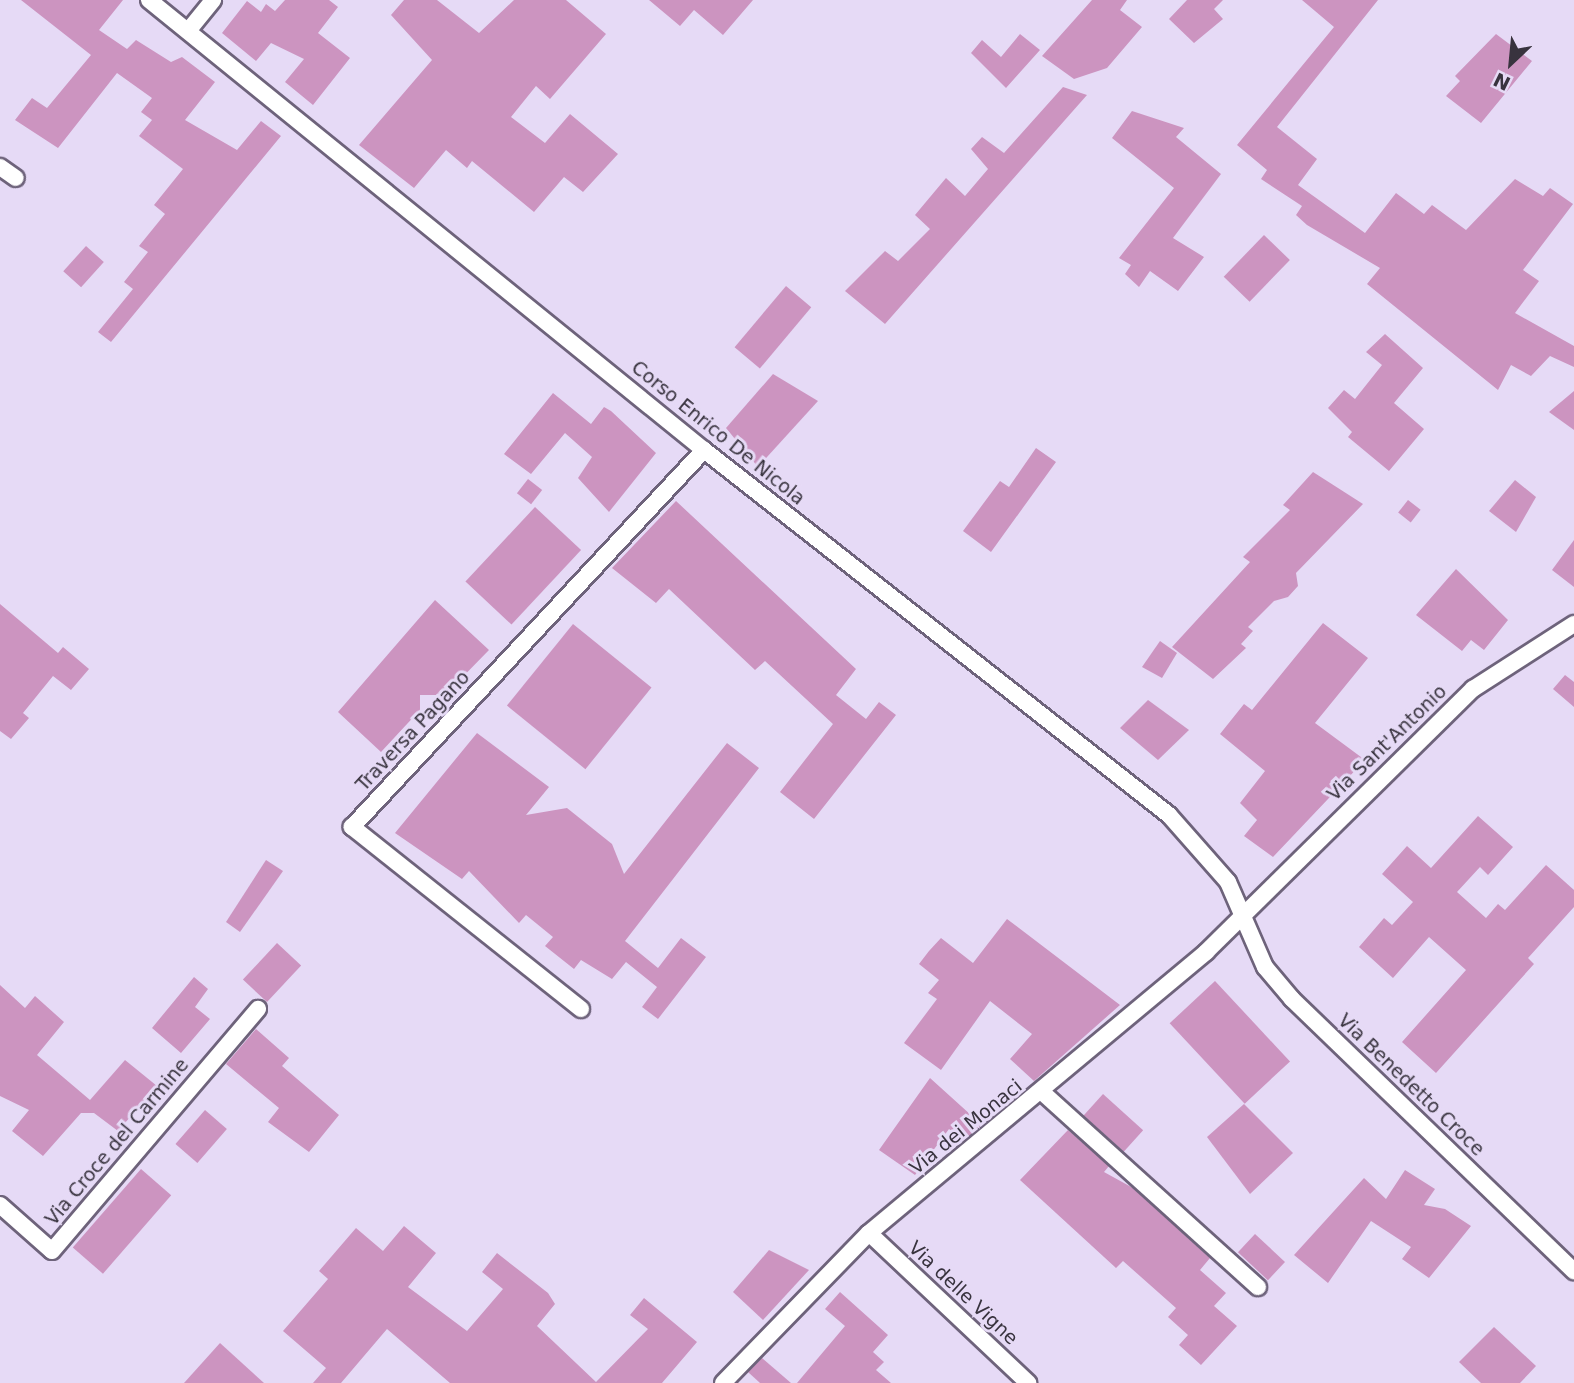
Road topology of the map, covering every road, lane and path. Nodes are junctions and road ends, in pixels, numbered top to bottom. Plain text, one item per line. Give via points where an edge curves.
1 (149, 0) edge
2 (213, 0) edge
3 (188, 32) junction
4 (0, 167) edge
5 (16, 178) dead end
6 (704, 450) junction
7 (1574, 624) edge
8 (1244, 912) junction
9 (258, 1009) dead end
10 (581, 1009) dead end
11 (1042, 1092) junction
12 (0, 1205) edge
13 (869, 1233) junction
14 (1574, 1271) edge
15 (1258, 1287) dead end
16 (723, 1383) edge
17 (1028, 1383) edge

1 - 3 street, Corso Enrico De Nicola
2 - 3 street
3 - 6 street, Corso Enrico De Nicola
4 - 5 street
6 - 8 street, Corso Enrico De Nicola via 1169,815 1222,873
6 - 10 street, Traversa Pagano via 352,827
7 - 8 street, Via Sant'Antonio via 1473,689
8 - 11 street, Via dei Monaci via 1206,952
8 - 14 street, Via Benedetto Croce via 1265,967 1292,999
9 - 12 street, Via Croce del Carmine via 52,1251
11 - 13 street, Via dei Monaci
11 - 15 street
13 - 16 street, Via dei Monaci
13 - 17 street, Via delle Vigne

